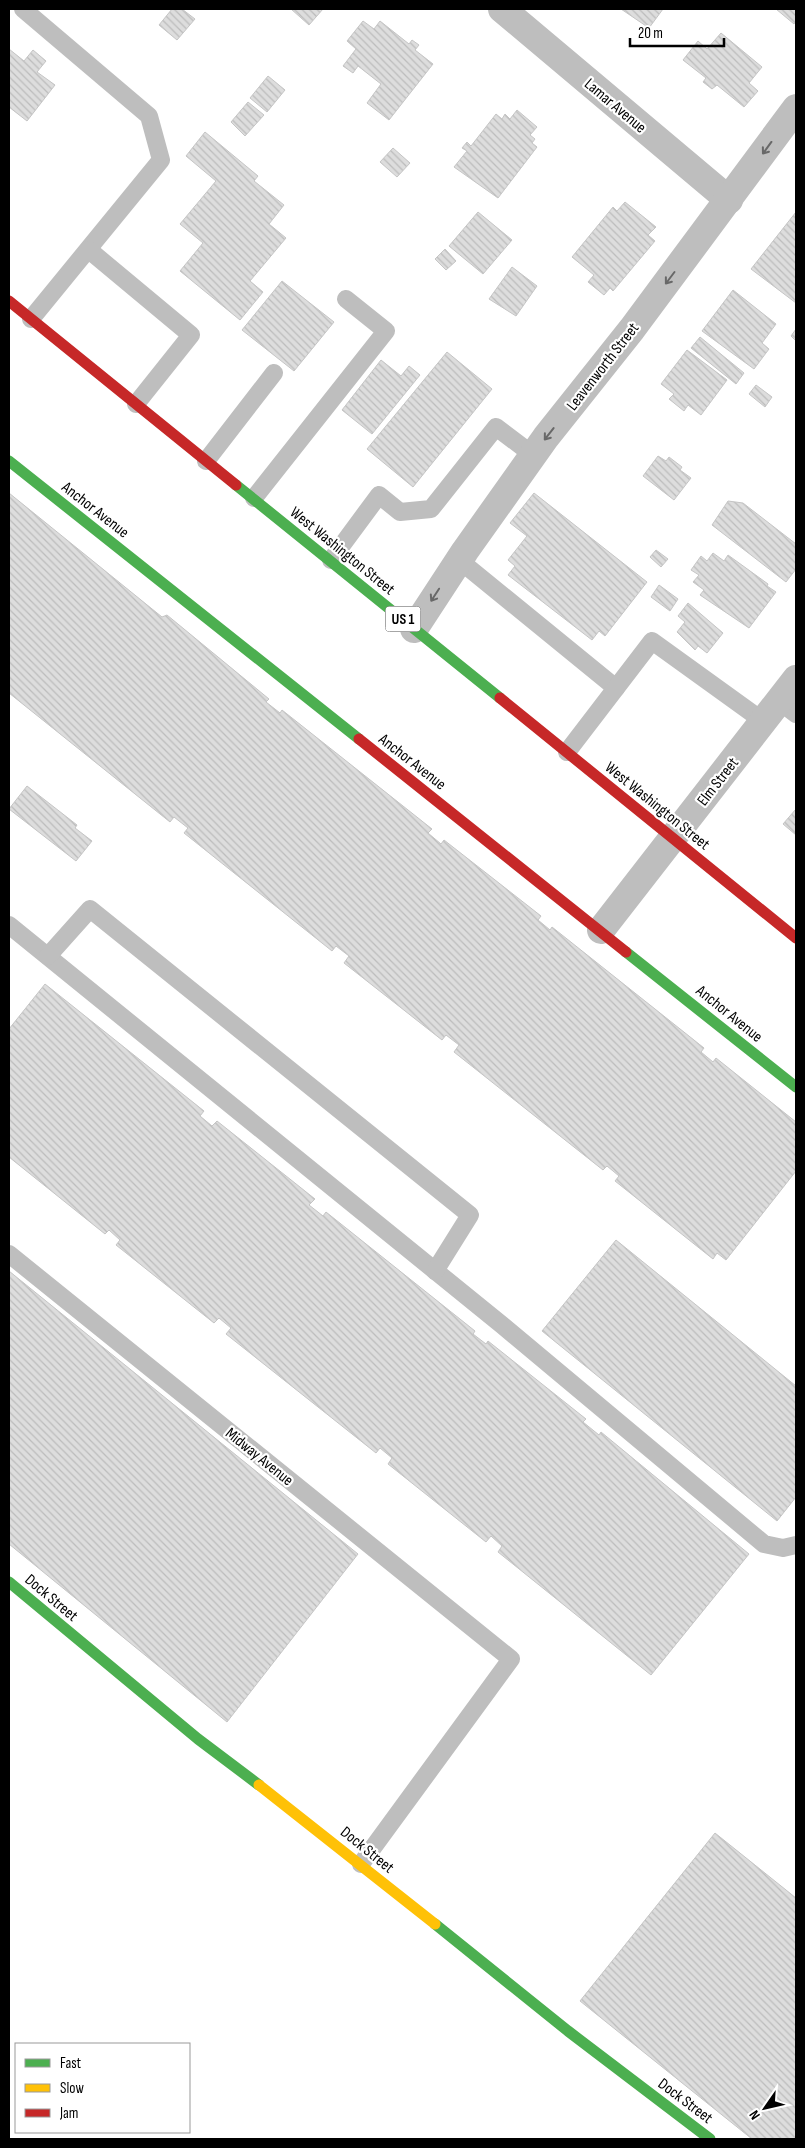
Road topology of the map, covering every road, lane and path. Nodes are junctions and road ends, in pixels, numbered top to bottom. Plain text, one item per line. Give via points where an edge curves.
1 (23, 9) edge
2 (502, 9) edge
3 (796, 108) edge
4 (730, 200) junction
5 (88, 250) junction
6 (346, 300) dead end
7 (9, 301) edge
8 (31, 320) junction
9 (274, 373) dead end
10 (136, 404) junction
11 (533, 455) junction
12 (9, 461) edge
13 (206, 461) junction
14 (254, 498) junction
15 (330, 560) junction
16 (459, 560) junction
17 (414, 628) junction
18 (796, 679) edge
19 (616, 688) junction
20 (779, 712) edge
21 (567, 752) junction
22 (673, 838) junction
23 (9, 925) edge
24 (601, 930) junction
25 (796, 938) edge
26 (48, 956) junction
27 (796, 1087) edge
28 (9, 1254) edge
29 (435, 1271) junction
30 (796, 1545) edge
31 (9, 1582) edge
32 (361, 1864) junction
33 (710, 2139) edge

1 - 5 lane via 148,116 161,160
2 - 4 street, Lamar Avenue
3 -> 4 street, Leavenworth Street
4 -> 11 street, Leavenworth Street
5 - 8 lane
5 - 10 lane via 191,335
6 - 14 lane via 386,331
7 - 8 street, West Washington Street / US 1
8 - 10 street, West Washington Street / US 1
9 - 13 lane
10 - 13 street, West Washington Street / US 1
11 - 15 lane via 496,427 431,509 400,512 378,495
11 - 16 street, Leavenworth Street
12 - 24 street, Anchor Avenue
13 - 14 street, West Washington Street / US 1
14 - 15 street, West Washington Street / US 1
15 - 17 street, West Washington Street / US 1
16 -> 17 street, Leavenworth Street
16 - 19 lane
17 - 21 street, West Washington Street / US 1
18 - 20 street, Elm Street
19 - 20 lane via 652,641
19 - 21 lane
20 - 22 street, Elm Street
21 - 22 street, West Washington Street / US 1
22 - 24 street, Elm Street
22 - 25 street, West Washington Street / US 1
23 - 26 lane
24 - 27 street, Anchor Avenue
26 - 29 lane
26 - 29 lane via 90,909 470,1216
28 - 32 lane, Midway Avenue via 511,1659
29 - 30 lane via 764,1544 783,1548
31 - 32 street, Dock Street via 198,1739
32 - 33 street, Dock Street via 568,2031

